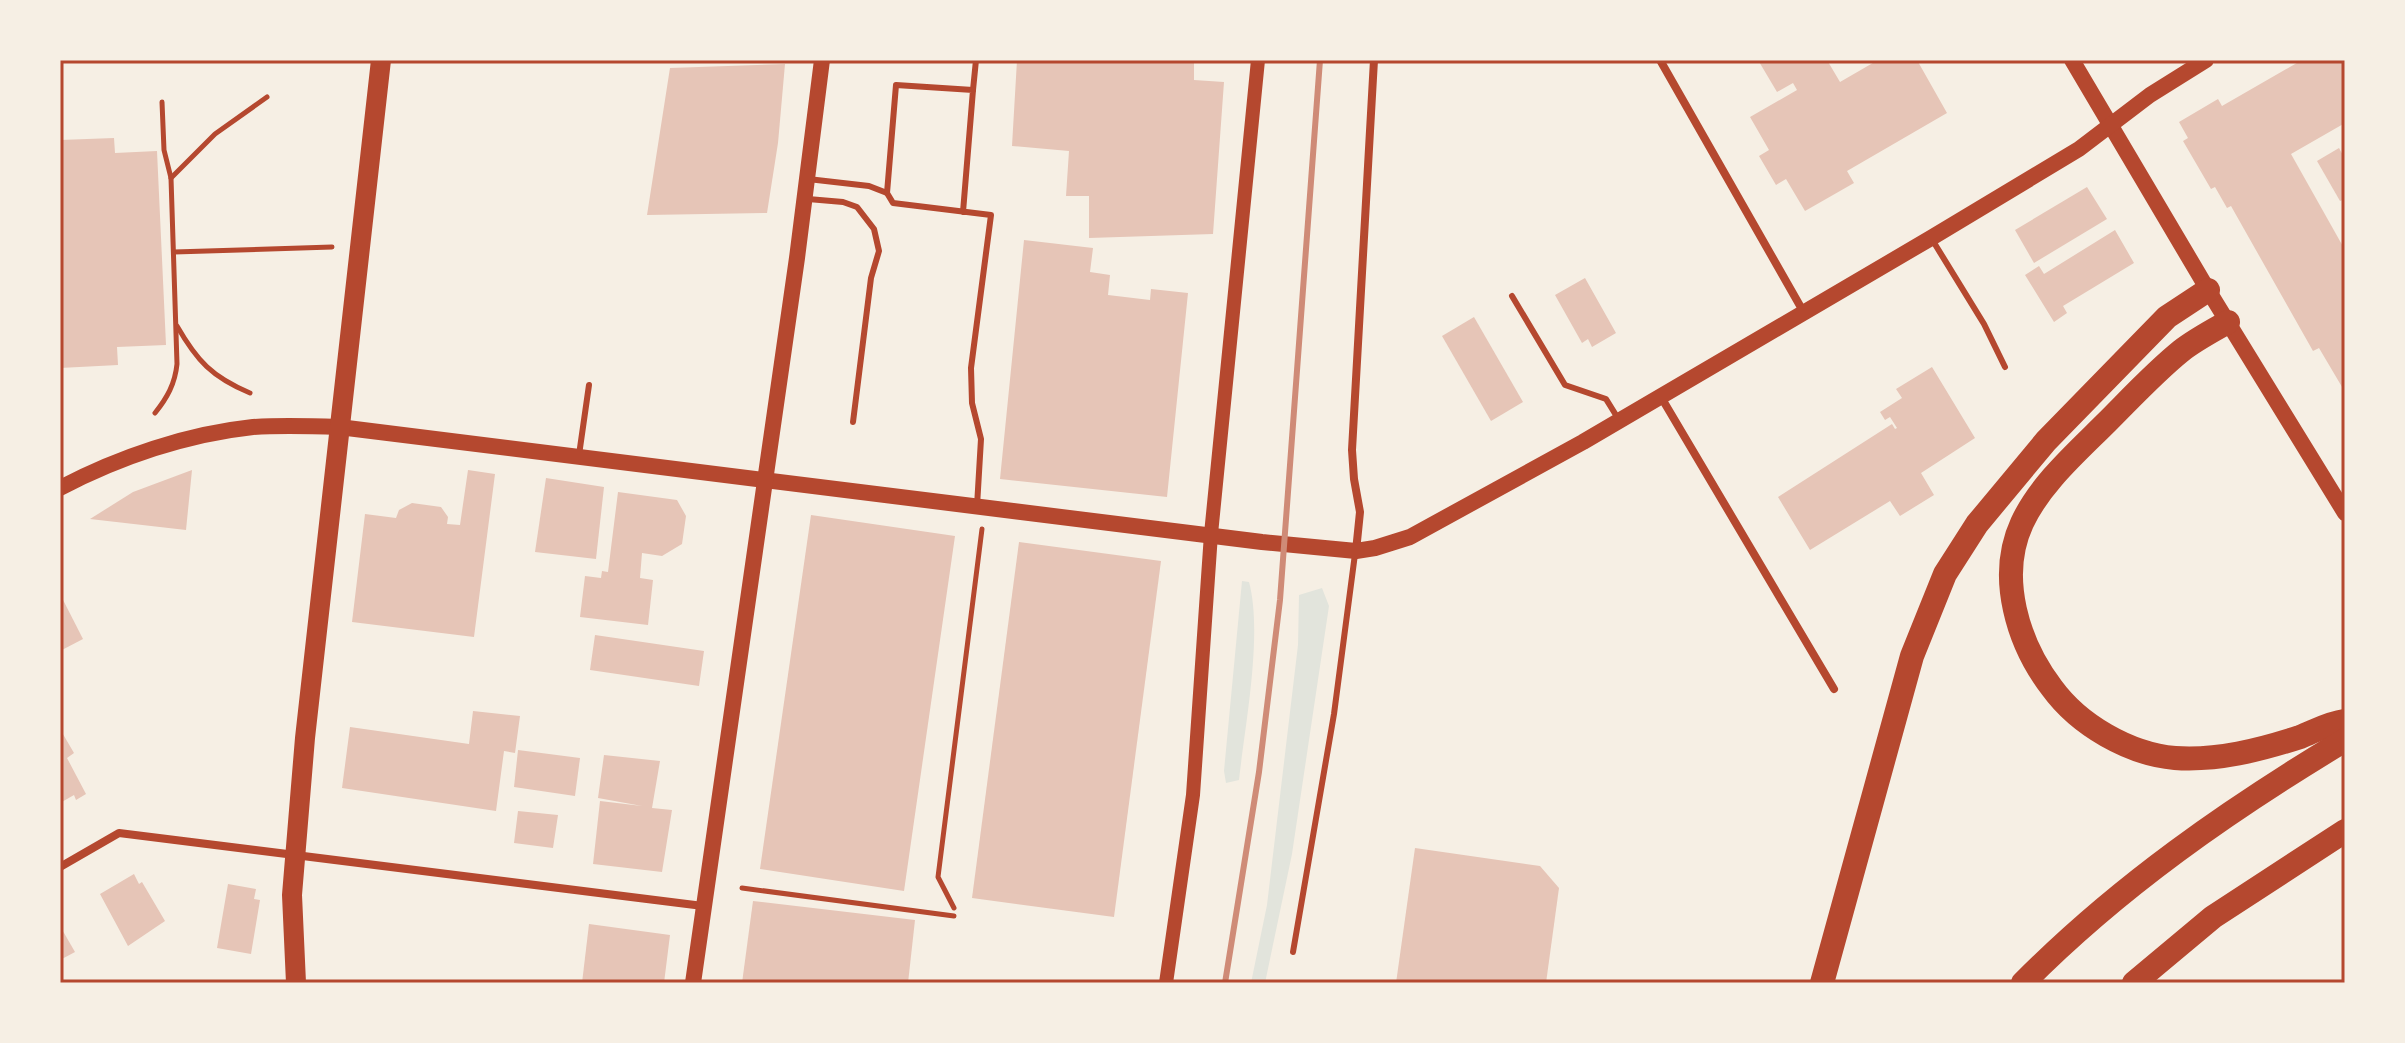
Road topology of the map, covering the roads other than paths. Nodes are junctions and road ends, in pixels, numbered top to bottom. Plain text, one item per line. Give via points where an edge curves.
1 (381, 60) edge
2 (822, 60) edge
3 (976, 60) edge
4 (1258, 60) edge
5 (1374, 60) edge
6 (1660, 60) edge
7 (2072, 60) edge
8 (2206, 60) edge
9 (973, 90) junction
10 (2110, 125) junction
11 (808, 179) junction
12 (887, 193) junction
13 (804, 199) junction
14 (963, 212) junction
15 (1931, 238) junction
16 (2208, 290) junction
17 (1512, 296) dead end
18 (1803, 311) junction
19 (2228, 322) junction
20 (2005, 367) dead end
21 (589, 385) dead end
22 (1661, 396) junction
23 (1619, 420) junction
24 (853, 422) dead end
25 (339, 427) junction
26 (579, 455) junction
27 (764, 479) junction
28 (60, 488) edge
29 (977, 506) junction
30 (2345, 513) edge
31 (1211, 534) junction
32 (1356, 551) junction
33 (1834, 689) dead end
34 (2345, 721) edge
35 (2345, 740) edge
36 (2345, 831) edge
37 (295, 854) junction
38 (60, 867) edge
39 (703, 906) junction
40 (1293, 952) dead end
41 (296, 983) edge
42 (693, 983) edge
43 (1166, 983) edge
44 (1822, 983) edge
45 (2023, 983) edge
46 (2134, 983) edge

1 - 25 main road
2 - 11 main road
3 - 9 lane
4 - 31 street
5 - 32 street via 1352,450 1360,512
6 - 18 street
7 - 10 main road
8 - 10 main road
9 - 12 lane via 896,85
9 - 14 lane
10 - 15 main road
10 - 16 main road
11 - 12 lane
11 - 13 main road
12 - 14 lane via 893,203
13 - 24 lane via 857,207 874,229 879,251
13 - 27 main road
14 - 29 lane via 991,215 971,368 981,439
15 - 18 main road
15 - 20 lane
16 - 19 main road
16 - 44 highway via 2167,317 2046,441 1977,524 1945,574 1912,656
17 - 23 lane via 1565,385 1606,399
18 - 22 main road
19 - 30 main road
19 - 34 highway via 2182,350 2038,497 2021,524 2013,553 2015,611 2035,667 2057,695 2116,741 2150,753 2220,757
21 - 26 lane
22 - 23 main road
22 - 33 street
23 - 32 main road via 1410,537
25 - 26 main road
25 - 28 main road via 252,427 208,436 112,463
25 - 37 main road
26 - 27 main road
27 - 29 main road
27 - 39 main road
29 - 31 main road
31 - 32 main road
31 - 43 street via 1193,795
32 - 40 lane
35 - 45 highway via 2174,852
36 - 46 highway via 2213,917
37 - 38 street via 119,833
37 - 39 street
37 - 41 main road via 291,923
39 - 42 main road

